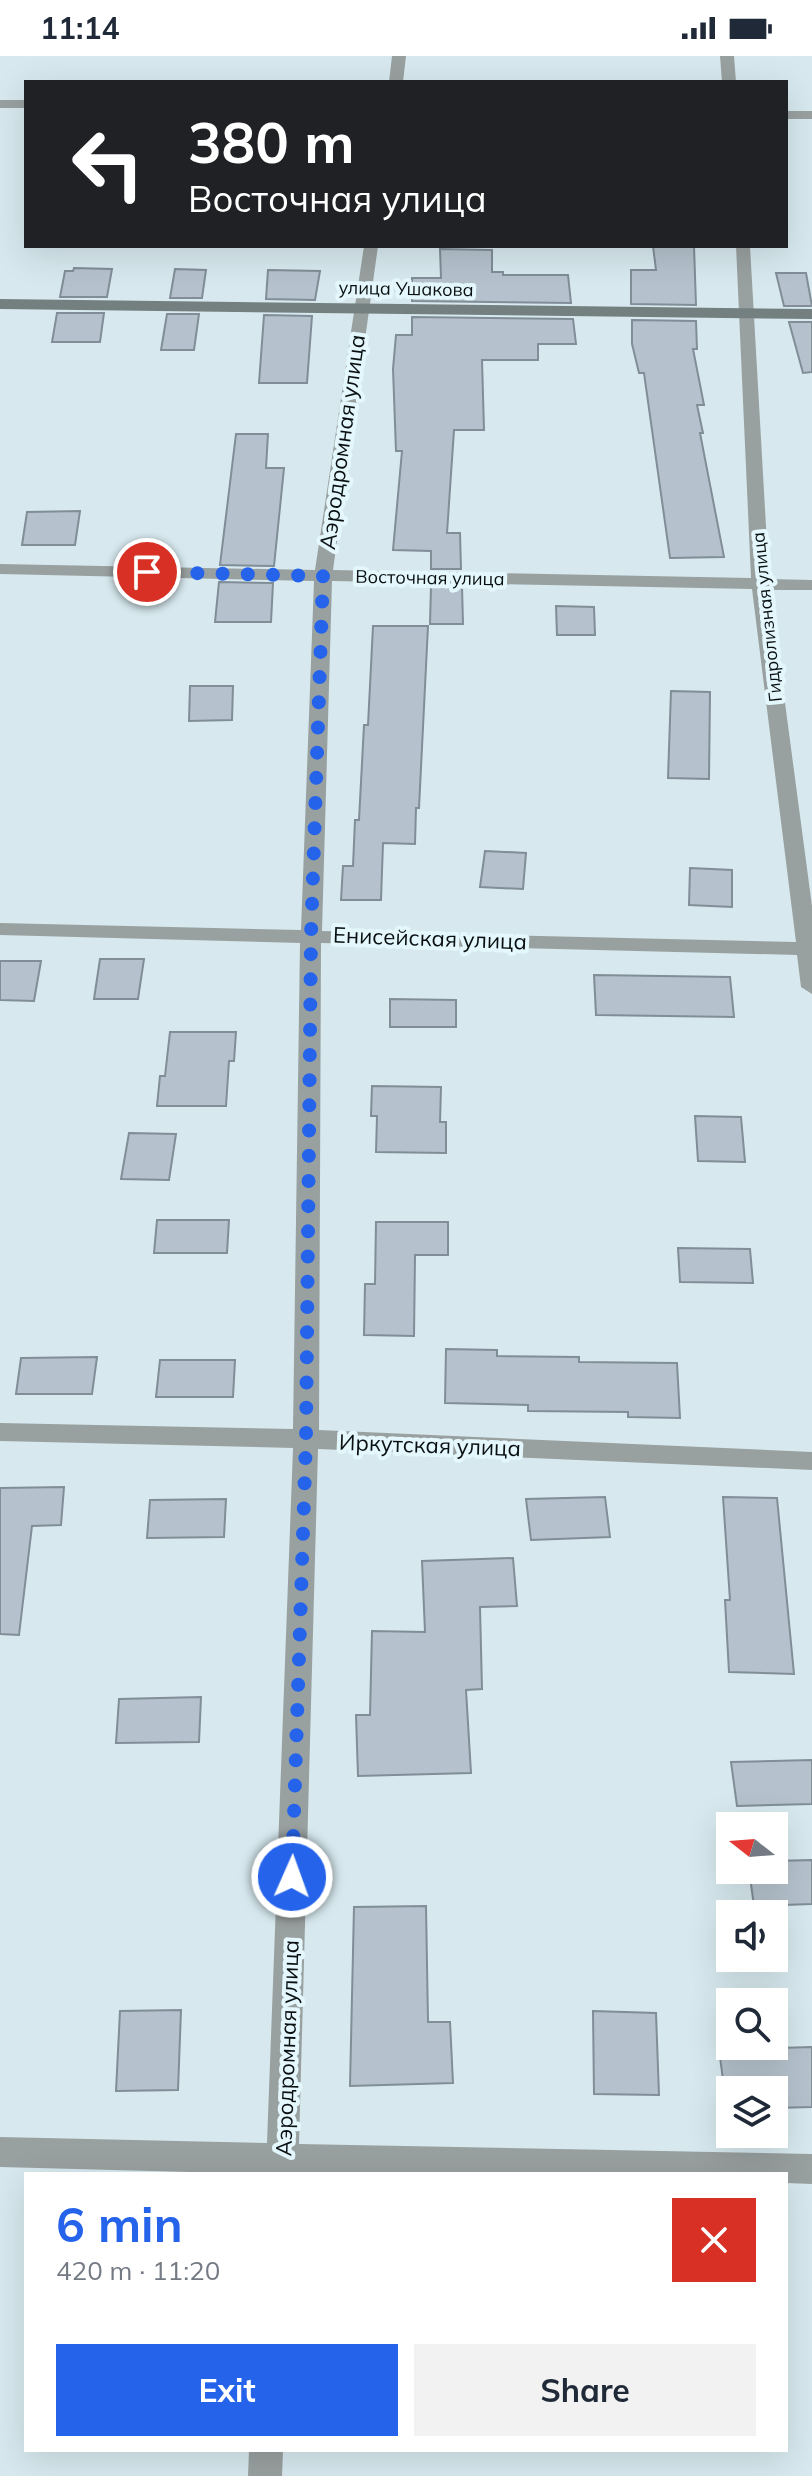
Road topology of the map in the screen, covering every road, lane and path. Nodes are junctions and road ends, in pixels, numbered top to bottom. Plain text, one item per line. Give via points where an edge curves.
1 (399, 56) edge
2 (727, 56) edge
3 (396, 80) edge
4 (729, 80) edge
5 (0, 104) edge
6 (24, 104) edge
7 (788, 115) edge
8 (812, 115) edge
9 (371, 248) edge
10 (743, 248) edge
11 (0, 304) edge
12 (360, 308) junction
13 (749, 313) junction
14 (812, 314) edge
15 (0, 569) edge
16 (323, 576) junction
17 (760, 583) junction
18 (812, 585) edge
19 (0, 929) edge
20 (311, 935) junction
21 (810, 949) edge
22 (812, 987) edge
23 (0, 1432) edge
24 (306, 1439) junction
25 (812, 1461) edge
26 (0, 2152) edge
27 (283, 2166) edge
28 (812, 2169) edge
29 (266, 2452) edge
30 (265, 2476) edge

1 - 3 street
2 - 4 street
5 - 6 street
7 - 8 street
9 - 12 street, Аэродромная улица
10 - 13 street, Гидролизная улица
11 - 12 street, улица Ушакова
12 - 13 street, улица Ушакова
12 - 16 street, Аэродромная улица
13 - 14 street, улица Ушакова
13 - 17 street, Гидролизная улица
15 - 16 street, Восточная улица
16 - 17 street, Восточная улица
16 - 20 street, Аэродромная улица
17 - 18 street, Восточная улица
17 - 21 street, Гидролизная улица
19 - 20 street, Енисейская улица
20 - 21 street, Енисейская улица
20 - 24 street, Аэродромная улица
21 - 22 street, Гидролизная улица
23 - 24 street, Иркутская улица
24 - 25 street, Иркутская улица
24 - 27 street, Аэродромная улица
26 - 27 street
27 - 28 street
29 - 30 street

